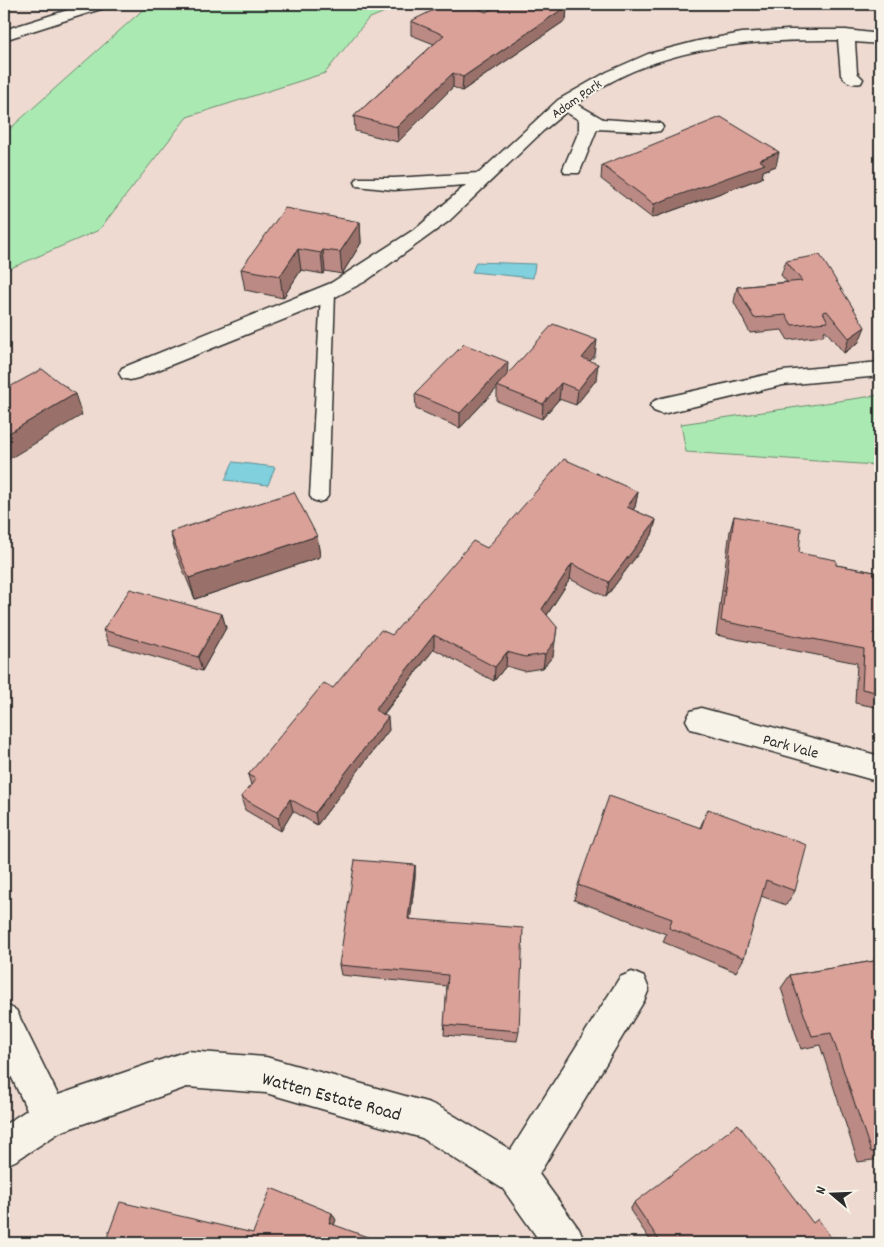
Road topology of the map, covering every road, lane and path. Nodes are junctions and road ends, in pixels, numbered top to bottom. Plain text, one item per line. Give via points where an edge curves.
1 (102, 4) edge
2 (4, 35) edge
3 (846, 35) junction
4 (880, 39) edge
5 (855, 79) dead end
6 (564, 104) junction
7 (588, 120) junction
8 (654, 127) dead end
9 (572, 169) dead end
10 (483, 178) junction
11 (364, 182) dead end
12 (328, 293) junction
13 (880, 369) edge
14 (130, 373) dead end
15 (662, 406) dead end
16 (318, 496) dead end
17 (701, 720) dead end
18 (880, 769) edge
19 (632, 988) dead end
20 (4, 1022) edge
21 (49, 1117) junction
22 (4, 1147) edge
23 (517, 1175) junction
24 (566, 1243) edge

1 - 2 street
3 - 4 street, Adam Park
3 - 5 street via 849,75
3 - 6 street, Adam Park via 739,38 675,50 612,74
6 - 7 street
6 - 10 street, Adam Park
7 - 8 street via 609,125
7 - 9 street via 588,131
10 - 11 street via 394,184
10 - 12 street, Adam Park via 457,206 410,242
12 - 14 street, Adam Park
12 - 16 lane
13 - 15 street via 783,378
17 - 18 street, Park Vale
19 - 23 street
20 - 21 street
21 - 22 street, Watten Estate Road
21 - 23 street, Watten Estate Road via 187,1069 266,1075 430,1122
23 - 24 street, Watten Estate Road

